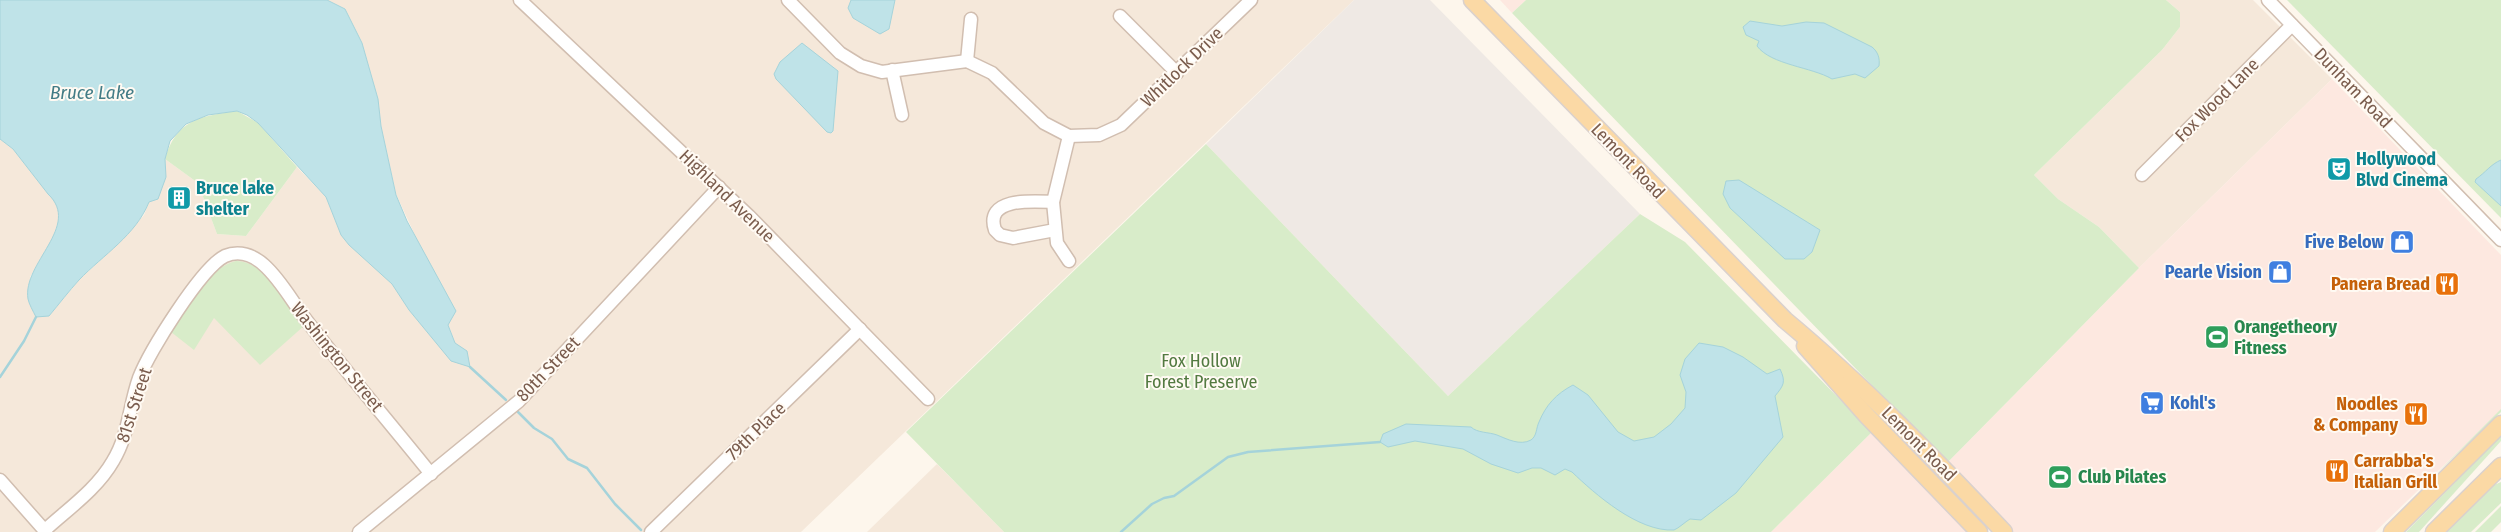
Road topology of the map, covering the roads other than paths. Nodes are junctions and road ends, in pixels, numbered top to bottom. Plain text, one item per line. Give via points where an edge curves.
1 (520, 0) edge
2 (788, 0) edge
3 (1251, 0) edge
4 (1472, 0) edge
5 (2268, 0) edge
6 (1120, 16) dead end
7 (971, 19) dead end
8 (2292, 25) junction
9 (968, 61) junction
10 (892, 70) junction
11 (1177, 72) junction
12 (902, 115) dead end
13 (1069, 136) junction
14 (2142, 175) dead end
15 (719, 187) junction
16 (1053, 202) junction
17 (1055, 230) junction
18 (2501, 240) edge
19 (235, 254) joint
20 (1069, 262) dead end
21 (1785, 320) junction
22 (860, 329) junction
23 (928, 399) dead end
24 (2501, 424) edge
25 (2501, 466) edge
26 (431, 474) junction
27 (0, 480) edge
28 (45, 531) edge
29 (359, 532) edge
30 (652, 532) edge
31 (1979, 532) edge
32 (2004, 532) edge
33 (2392, 532) edge
34 (2434, 532) edge

1 - 15 street, Highland Avenue
2 - 10 street via 846,58 882,72
3 - 11 street, Whitlock Drive
4 - 21 main road, Lemont Road
5 - 8 street, Dunham Road
6 - 11 street
7 - 9 street
8 - 14 street, Fox Wood Lane
8 - 18 street, Dunham Road
9 - 10 street
9 - 13 street via 992,73 1044,123
10 - 12 street
11 - 13 street, Whitlock Drive via 1128,120 1111,131 1099,135
13 - 16 street
15 - 22 street, Highland Avenue
15 - 26 street, 80th Street via 519,401
16 - 17 street
16 - 17 street via 1006,204 994,215 992,222 995,230 1006,237
17 - 20 street
19 - 26 street, Washington Street via 256,259 273,275
19 - 28 street, 81st Street via 217,261 207,272 156,347 139,378 126,433 112,463 94,486
21 - 31 main road, Lemont Road via 1822,367
21 - 32 main road, Lemont Road via 1872,397
22 - 23 street, Highland Avenue
22 - 30 street, 79th Place
24 - 33 main road
25 - 34 main road
26 - 29 street, 80th Street
27 - 28 street

